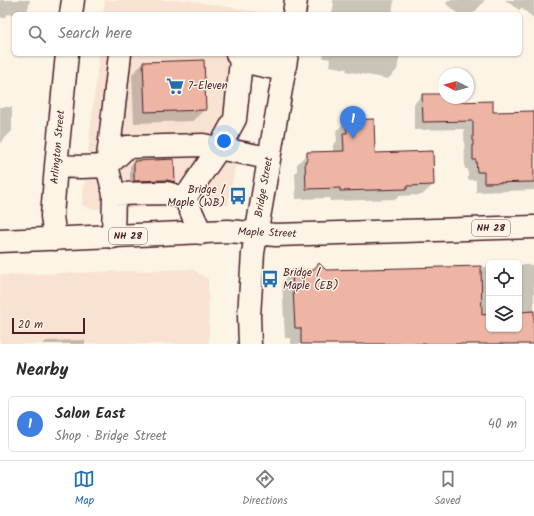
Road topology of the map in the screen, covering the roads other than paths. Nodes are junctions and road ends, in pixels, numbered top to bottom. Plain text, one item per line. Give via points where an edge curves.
1 (73, 0) edge
2 (296, 0) edge
3 (71, 12) edge
4 (294, 12) edge
5 (67, 56) edge
6 (120, 56) edge
7 (239, 58) edge
8 (285, 62) edge
9 (219, 148) junction
10 (268, 158) junction
11 (56, 166) junction
12 (108, 166) junction
13 (114, 194) junction
14 (185, 198) junction
15 (534, 227) edge
16 (201, 233) junction
17 (255, 233) junction
18 (114, 237) junction
19 (55, 240) junction
20 (0, 241) edge
21 (250, 344) edge

1 - 3 main road
2 - 4 main road
5 - 11 main road, Arlington Street
6 - 12 main road
7 - 8 main road
7 - 9 main road via 235,119
8 - 10 main road, Bridge Street
9 - 10 main road
9 - 12 main road via 203,145 127,147
9 - 14 main road
10 - 17 main road, Bridge Street
11 - 12 main road
11 - 19 main road, Arlington Street via 52,216
12 - 13 main road
13 - 14 main road via 167,193
13 - 18 main road
14 - 16 main road
15 - 17 main road, Maple Street / NH 28 via 276,235
16 - 17 main road, Maple Street / NH 28
16 - 18 main road, Maple Street / NH 28
17 - 21 main road, Bridge Street
18 - 19 main road, Maple Street / NH 28
19 - 20 main road, Maple Street / NH 28

